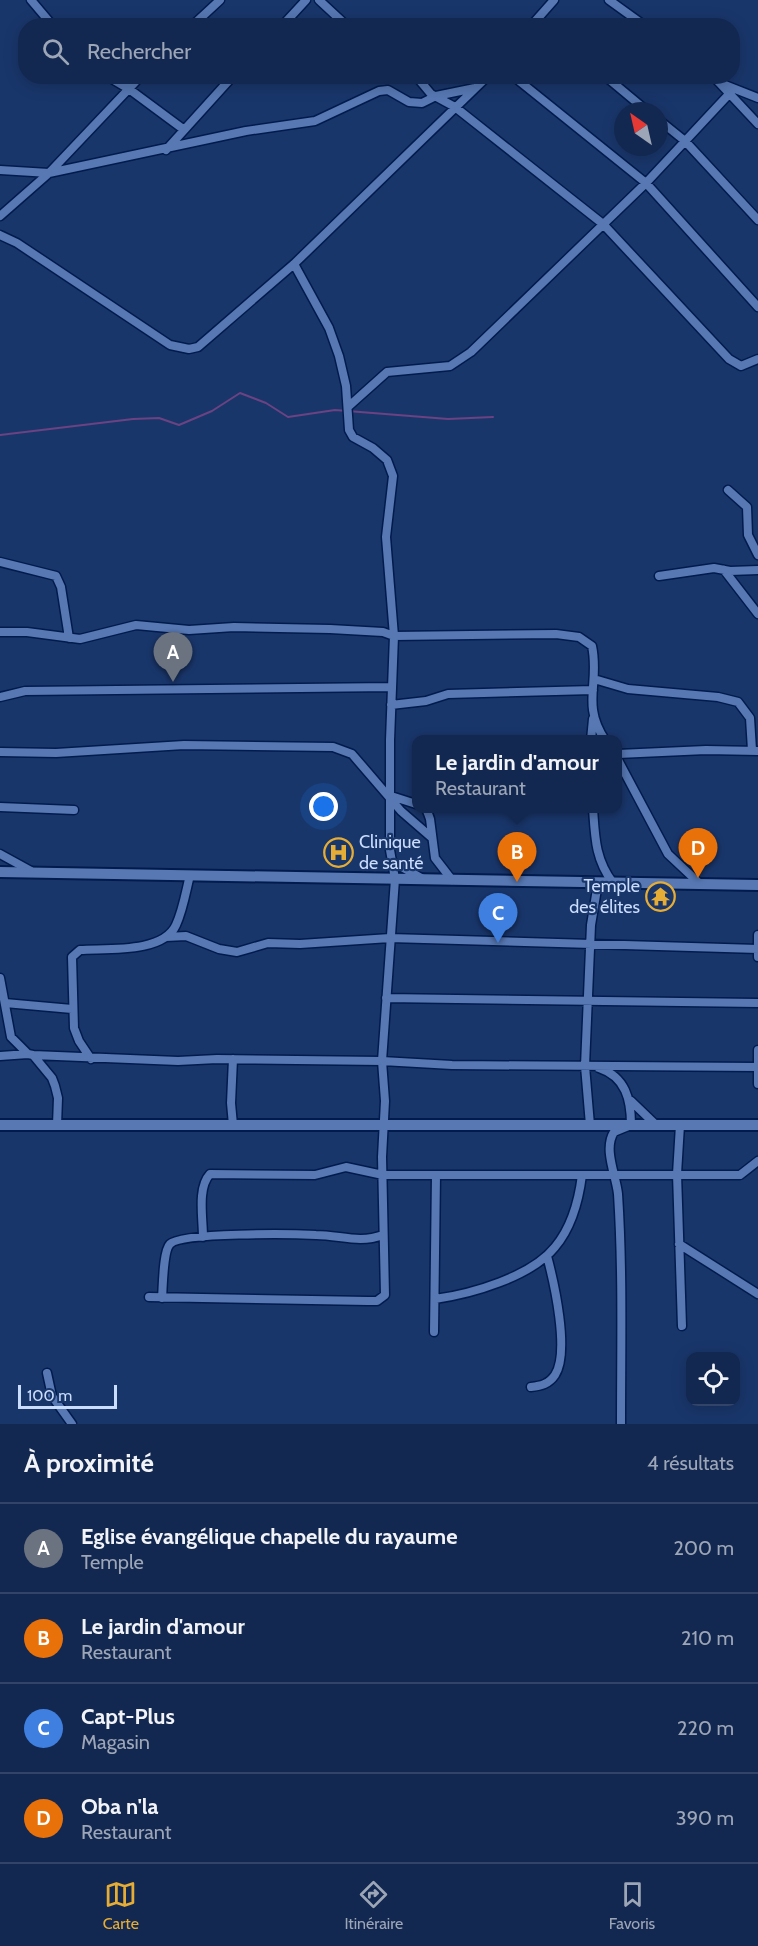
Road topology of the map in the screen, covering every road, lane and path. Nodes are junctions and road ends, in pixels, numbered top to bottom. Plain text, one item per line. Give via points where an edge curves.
1 (31, 0) edge
2 (220, 0) edge
3 (306, 0) edge
4 (319, 0) edge
5 (554, 0) edge
6 (609, 0) edge
7 (46, 18) edge
8 (201, 18) edge
9 (289, 18) edge
10 (338, 18) edge
11 (540, 18) edge
12 (634, 18) edge
13 (121, 84) edge
14 (134, 84) edge
15 (225, 84) edge
16 (423, 84) edge
17 (480, 84) edge
18 (523, 84) edge
19 (615, 84) edge
20 (722, 84) joint
21 (476, 88) junction
22 (129, 89) junction
23 (730, 93) junction
24 (436, 96) junction
25 (758, 98) edge
26 (636, 102) edge
27 (455, 107) junction
28 (758, 124) edge
29 (668, 127) edge
30 (183, 129) junction
31 (685, 141) junction
32 (166, 150) junction
33 (0, 170) edge
34 (49, 173) junction
35 (646, 183) junction
36 (0, 216) edge
37 (758, 220) edge
38 (603, 224) junction
39 (0, 235) edge
40 (294, 264) junction
41 (758, 307) edge
42 (758, 360) edge
43 (349, 406) junction
44 (728, 490) dead end
45 (758, 555) edge
46 (0, 562) edge
47 (724, 570) junction
48 (758, 570) edge
49 (659, 576) dead end
50 (758, 614) edge
51 (0, 632) edge
52 (394, 636) junction
53 (69, 638) junction
54 (594, 679) junction
55 (392, 687) junction
56 (593, 690) junction
57 (0, 697) edge
58 (392, 705) junction
59 (593, 718) junction
60 (591, 735) edge
61 (602, 735) edge
62 (755, 751) edge
63 (0, 752) edge
64 (622, 754) edge
65 (622, 768) edge
66 (391, 798) junction
67 (412, 803) edge
68 (0, 807) edge
69 (74, 810) dead end
70 (428, 813) edge
71 (593, 813) edge
72 (431, 837) junction
73 (0, 854) edge
74 (391, 861) junction
75 (0, 872) edge
76 (34, 872) junction
77 (190, 875) junction
78 (395, 879) junction
79 (423, 879) junction
80 (452, 880) junction
81 (598, 883) junction
82 (613, 883) junction
83 (700, 884) junction
84 (758, 885) edge
85 (758, 935) edge
86 (166, 937) junction
87 (390, 938) junction
88 (590, 946) junction
89 (758, 952) edge
90 (0, 978) edge
91 (386, 998) junction
92 (588, 1002) junction
93 (5, 1003) junction
94 (758, 1004) edge
95 (72, 1009) junction
96 (758, 1050) edge
97 (30, 1054) junction
98 (0, 1056) edge
99 (91, 1059) junction
100 (233, 1059) junction
101 (382, 1061) junction
102 (589, 1066) junction
103 (757, 1067) edge
104 (758, 1084) edge
105 (631, 1101) junction
106 (0, 1125) edge
107 (57, 1125) junction
108 (233, 1125) junction
109 (385, 1125) junction
110 (591, 1125) junction
111 (630, 1125) junction
112 (656, 1125) junction
113 (680, 1125) junction
114 (758, 1125) edge
115 (758, 1161) edge
116 (677, 1174) junction
117 (382, 1175) junction
118 (436, 1175) junction
119 (582, 1175) junction
120 (616, 1175) junction
121 (383, 1235) junction
122 (203, 1237) junction
123 (679, 1244) junction
124 (547, 1256) junction
125 (758, 1294) edge
126 (149, 1297) dead end
127 (162, 1298) junction
128 (435, 1299) junction
129 (682, 1326) dead end
130 (434, 1332) dead end
131 (47, 1373) dead end
132 (531, 1387) dead end
133 (72, 1424) edge
134 (621, 1424) edge

1 - 7 street
2 - 8 street
3 - 9 street
4 - 10 street
5 - 11 street
6 - 12 street
13 - 22 street
14 - 22 street
15 - 30 street
16 - 24 street
17 - 21 street
18 - 35 street
19 - 26 street
20 - 23 street
20 - 25 street
21 - 24 street
21 - 27 street
22 - 30 street
22 - 34 street
23 - 28 street
23 - 31 street
24 - 27 street
24 - 32 street via 422,103 409,102 388,90 379,91 315,121 246,131
27 - 38 street
27 - 40 street
29 - 31 street
30 - 32 street
31 - 35 street
31 - 37 street
32 - 34 street
33 - 34 street
34 - 36 street
35 - 38 street
35 - 41 street
38 - 42 street via 729,359 741,366
38 - 43 street via 458,362 442,368 387,372
39 - 40 street via 170,345 189,348 206,341
40 - 43 street via 329,327
43 - 52 street via 347,422 353,437 373,448 392,467 393,492 386,537
44 - 45 street via 745,503 748,535
46 - 53 street via 56,576
47 - 48 street
47 - 49 street
47 - 50 street
51 - 53 street
52 - 53 street via 330,629 189,630 136,625 88,638
52 - 54 street via 556,634 579,638 592,646
52 - 55 street
54 - 56 street
54 - 62 street via 628,689 738,702 750,718
55 - 57 street via 25,692
55 - 58 street
56 - 58 street via 447,694
56 - 59 street
58 - 66 street
59 - 60 street
59 - 61 street
62 - 64 street
63 - 66 street via 56,753 184,745 333,747 352,754
65 - 83 street via 668,854
66 - 67 street
66 - 72 street
66 - 74 street
68 - 69 street
70 - 72 street
71 - 82 street via 596,850 602,869
72 - 80 street via 435,858
73 - 76 street
74 - 78 street
74 - 79 street
75 - 76 street
76 - 77 street
77 - 78 street
77 - 86 street via 176,926
78 - 79 street
78 - 87 street
79 - 80 street
80 - 81 street
81 - 82 street
81 - 88 street
82 - 83 street
83 - 84 street
85 - 89 street
86 - 87 street via 186,936 237,952 268,943
86 - 95 street via 127,949 76,951 72,957
87 - 88 street
87 - 91 street
88 - 89 street
88 - 92 street
90 - 93 street
91 - 92 street
91 - 101 street
92 - 94 street
92 - 102 street
93 - 95 street
93 - 97 street via 11,1037
95 - 99 street via 76,1035
96 - 103 street
97 - 98 street
97 - 99 street
97 - 107 street via 55,1086
99 - 100 street
100 - 101 street
100 - 108 street
101 - 102 street
101 - 109 street
102 - 103 street
102 - 105 street via 607,1071 625,1087
102 - 110 street
103 - 104 street
105 - 111 street
105 - 112 street
106 - 107 street
107 - 108 street
108 - 109 street
109 - 110 street
109 - 117 street
110 - 111 street
111 - 112 street
111 - 120 street via 614,1132 610,1142 610,1159
112 - 113 street
113 - 114 street
113 - 116 street
115 - 116 street via 740,1175
116 - 120 street
116 - 123 street
117 - 118 street
117 - 121 street
117 - 122 street via 346,1167 315,1175 210,1174 203,1191
118 - 119 street
118 - 128 street
119 - 120 street
119 - 124 street via 573,1217
120 - 134 street via 622,1262
121 - 122 street via 363,1241 318,1235
121 - 127 street via 385,1295 377,1301
122 - 127 street via 176,1239 167,1248
123 - 125 street
123 - 129 street
124 - 128 street via 501,1282
124 - 132 street via 556,1288 561,1362 555,1376 544,1385
126 - 127 street
128 - 130 street
131 - 133 street via 52,1396

